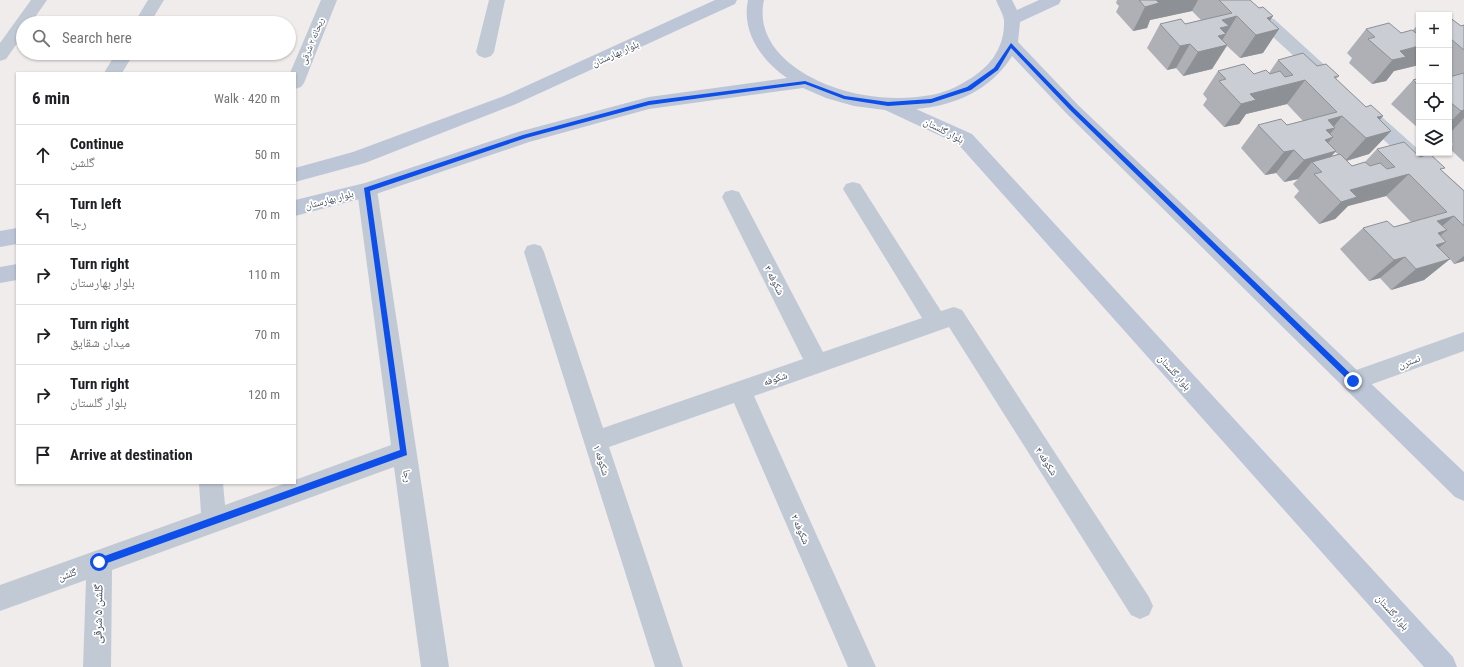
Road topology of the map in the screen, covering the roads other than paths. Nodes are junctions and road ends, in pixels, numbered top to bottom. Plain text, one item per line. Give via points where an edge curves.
1 (40, 0) edge
2 (156, 0) edge
3 (329, 0) edge
4 (497, 0) edge
5 (729, 0) edge
6 (756, 0) edge
7 (1004, 0) edge
8 (1054, 0) edge
9 (28, 16) edge
10 (146, 16) edge
11 (1012, 19) junction
12 (1268, 23) edge
13 (16, 33) edge
14 (1011, 45) junction
15 (485, 52) dead end
16 (0, 55) edge
17 (121, 60) edge
18 (114, 72) edge
19 (296, 81) edge
20 (805, 82) junction
21 (1337, 86) edge
22 (1354, 102) edge
23 (888, 104) junction
24 (296, 174) edge
25 (853, 189) dead end
26 (366, 190) junction
27 (732, 197) dead end
28 (1464, 202) edge
29 (296, 208) edge
30 (16, 236) edge
31 (0, 240) edge
32 (534, 252) dead end
33 (16, 272) edge
34 (0, 275) edge
35 (945, 319) junction
36 (1464, 341) edge
37 (817, 363) junction
38 (1353, 381) junction
39 (740, 391) junction
40 (596, 441) junction
41 (404, 452) junction
42 (212, 484) edge
43 (1464, 489) edge
44 (214, 521) junction
45 (99, 562) junction
46 (0, 598) edge
47 (1140, 606) dead end
48 (1439, 666) edge
49 (97, 667) edge
50 (435, 667) edge
51 (669, 667) edge
52 (862, 667) edge

1 - 9 street
2 - 10 street
3 - 19 street, ریحانه ۲ شرقی
4 - 15 street
5 - 24 main road, بلوار بهارستان via 510,100 358,158
6 - 20 main road via 753,10 758,36 775,61
7 - 11 main road
8 - 11 main road
11 - 14 main road
12 - 21 street
13 - 16 street
14 - 23 main road via 996,69 969,89 931,101
14 - 38 main road via 1072,109
17 - 18 street
20 - 23 main road via 844,98
20 - 26 main road, بلوار بهارستان via 649,103 525,137
22 - 28 street
23 - 48 main road, بلوار گلستان via 965,139
25 - 35 street, شکوفه ۴
26 - 29 main road, بلوار بهارستان
26 - 41 street, رجا
27 - 37 street, شکوفه ۳
30 - 31 main road
32 - 40 street, شکوفه ۱
33 - 34 main road
35 - 37 street, شکوفه
35 - 47 street, شکوفه ۴
36 - 38 street, نسترن
37 - 39 street, شکوفه
38 - 43 main road
39 - 40 street, شکوفه
39 - 52 street, شکوفه ۲
40 - 51 street, شکوفه ۱
41 - 44 street, گلشن
41 - 50 street, رجا
42 - 44 street
44 - 45 street, گلشن
45 - 46 street, گلشن
45 - 49 street, گلشن ۵ شرقی

